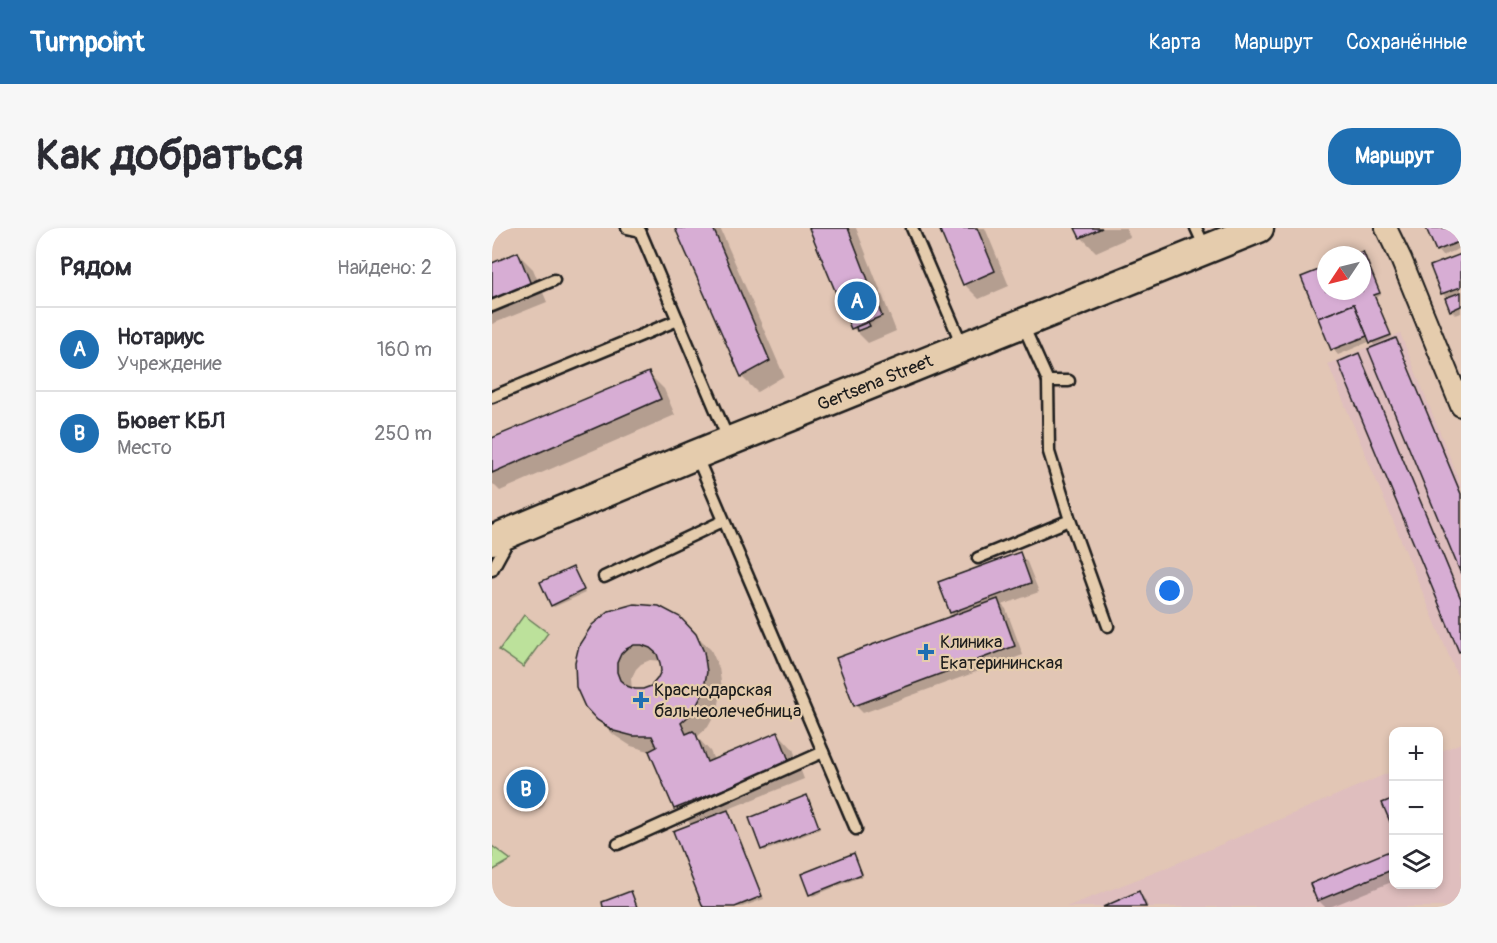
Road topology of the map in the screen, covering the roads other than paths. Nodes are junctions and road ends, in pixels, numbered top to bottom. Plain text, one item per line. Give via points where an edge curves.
1 (627, 228) edge
2 (912, 228) edge
3 (1259, 228) edge
4 (1386, 228) edge
5 (1201, 239) edge
6 (554, 280) dead end
7 (492, 306) edge
8 (678, 320) junction
9 (1022, 323) junction
10 (963, 347) junction
11 (1048, 381) junction
12 (1069, 381) dead end
13 (492, 398) edge
14 (1459, 398) edge
15 (729, 442) junction
16 (695, 455) junction
17 (1070, 520) junction
18 (723, 521) junction
19 (499, 539) edge
20 (492, 556) edge
21 (978, 558) dead end
22 (492, 570) edge
23 (604, 577) dead end
24 (1108, 626) dead end
25 (823, 752) junction
26 (856, 829) dead end
27 (618, 844) dead end

1 - 8 lane via 640,231
2 - 10 lane
3 - 5 main road, Gertsena Street
4 - 14 street
5 - 9 main road, Gertsena Street
6 - 7 lane
8 - 13 lane
8 - 15 lane
9 - 10 main road, Gertsena Street
9 - 11 lane
10 - 15 main road, Gertsena Street
11 - 12 lane
11 - 17 lane via 1049,452
15 - 16 main road, Gertsena Street
16 - 18 lane
16 - 19 main road, Gertsena Street
17 - 21 lane
17 - 24 lane
18 - 23 lane
18 - 25 lane
19 - 20 lane
19 - 22 lane
25 - 26 lane
25 - 27 lane

